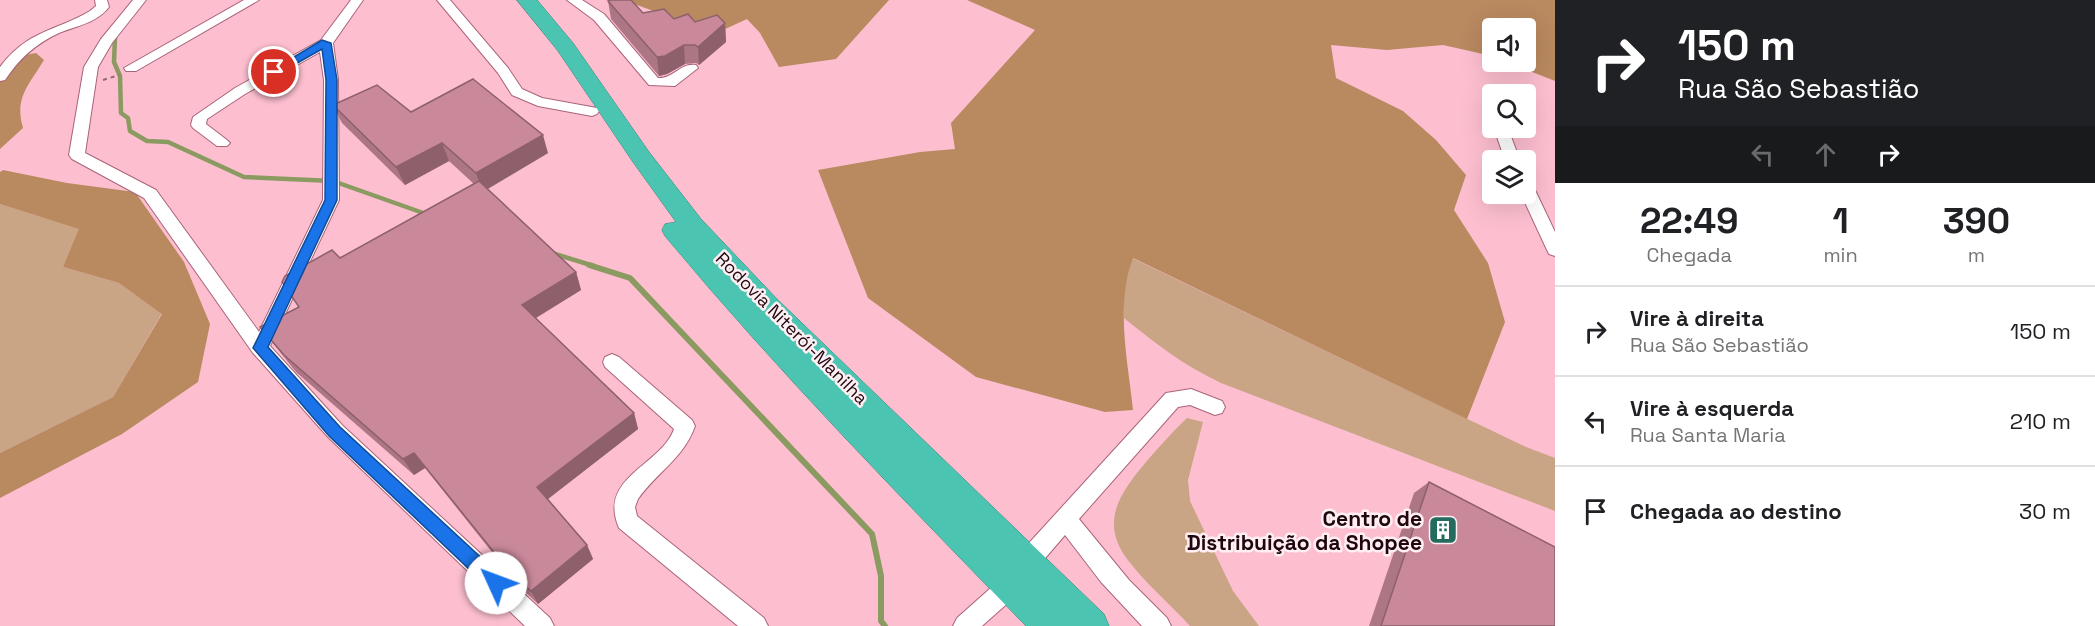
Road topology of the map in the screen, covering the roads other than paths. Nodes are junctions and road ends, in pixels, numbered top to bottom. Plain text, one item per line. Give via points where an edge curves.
1 (101, 0) edge
2 (140, 0) edge
3 (254, 0) edge
4 (357, 0) edge
5 (443, 0) edge
6 (510, 0) edge
7 (527, 0) edge
8 (573, 0) edge
9 (326, 43) junction
10 (131, 68) dead end
11 (691, 68) dead end
12 (0, 77) edge
13 (592, 111) junction
14 (222, 143) dead end
15 (1533, 204) edge
16 (1555, 250) edge
17 (260, 348) junction
18 (612, 362) dead end
19 (1215, 407) dead end
20 (1066, 518) junction
21 (1027, 562) junction
22 (1010, 586) junction
23 (542, 626) edge
24 (756, 626) edge
25 (964, 626) edge
26 (1050, 626) edge
27 (1092, 626) edge
28 (1159, 626) edge

1 - 12 street via 103,8 95,14 37,38 23,48
2 - 17 street via 91,67 77,155 150,194
3 - 10 street
4 - 9 street
5 - 13 street via 517,92 538,102
6 - 13 highway, Rodovia Niterói-Manilha via 544,40
7 - 21 highway, Rodovia Niterói-Manilha via 566,47 692,225 768,306
8 - 11 street via 599,17 654,82 670,83
9 - 14 street via 200,117 198,125
9 - 17 street via 332,80 331,200
13 - 22 highway, Rodovia Niterói-Manilha via 617,152 690,251
15 - 16 street
17 - 23 street via 335,431
18 - 24 street via 685,426 680,441 625,500 623,511 627,521
19 - 20 street via 1191,398 1173,399
20 - 21 street
20 - 28 street via 1100,565
21 - 27 highway, Rodovia Niterói-Manilha
22 - 25 street
22 - 26 highway, Rodovia Niterói-Manilha

